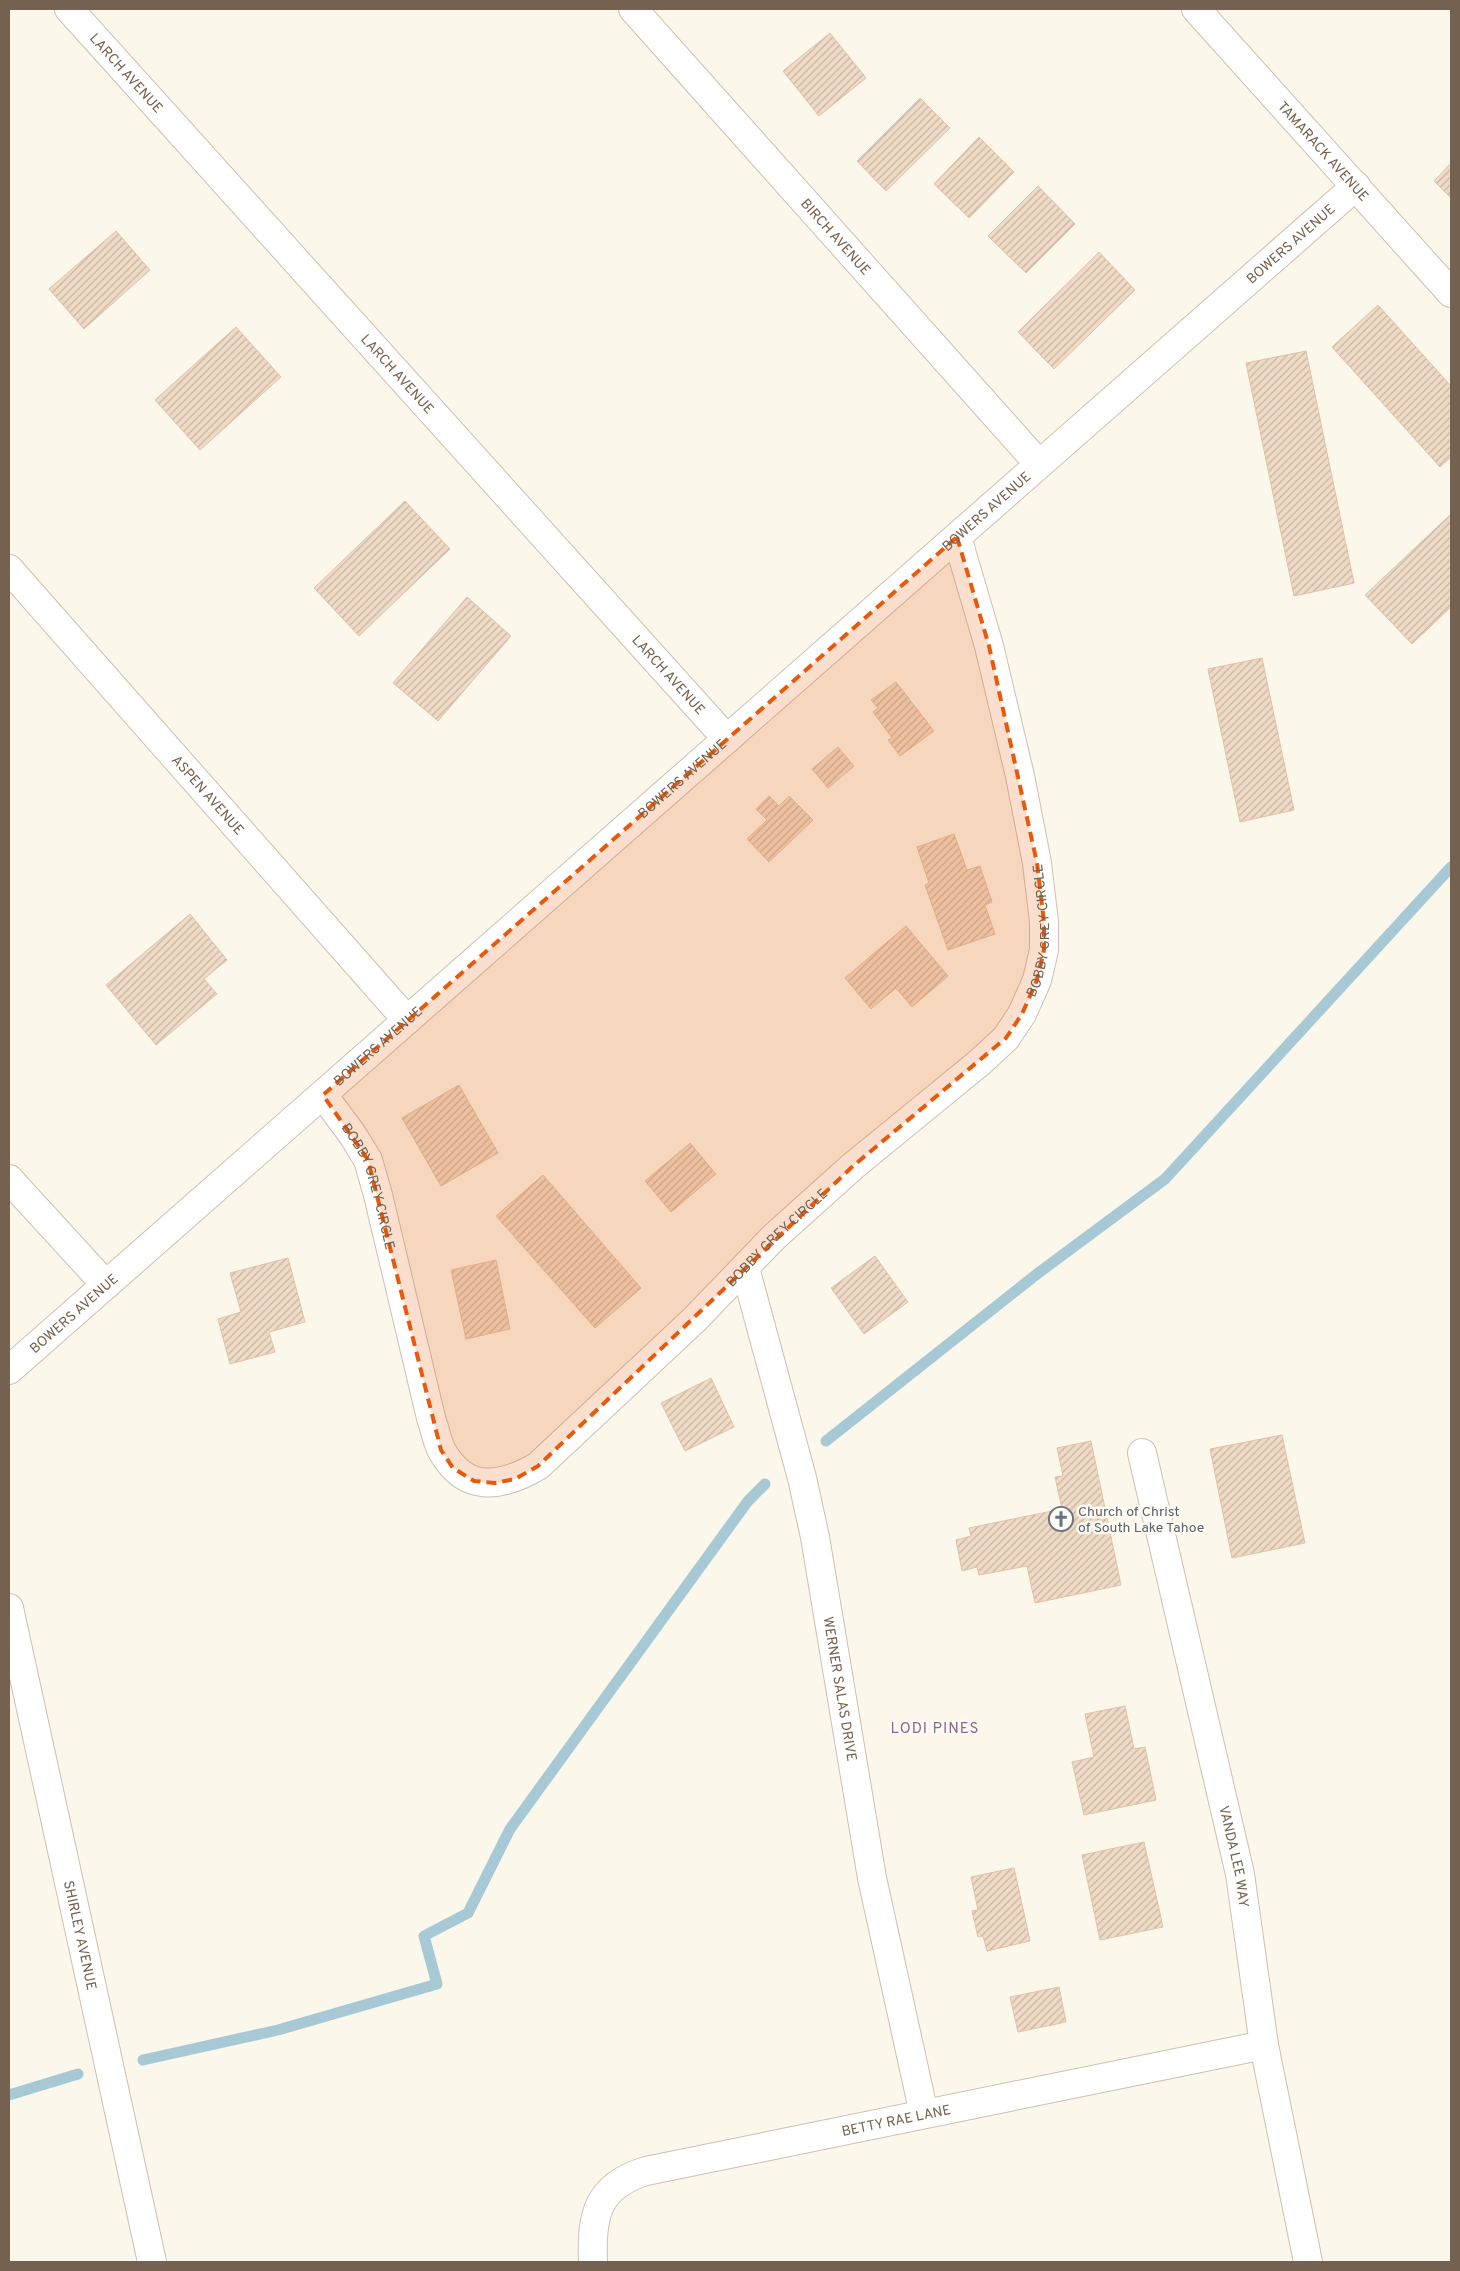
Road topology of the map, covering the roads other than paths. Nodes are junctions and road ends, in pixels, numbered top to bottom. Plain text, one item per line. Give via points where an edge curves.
1 (69, 9) edge
2 (633, 9) edge
3 (1196, 9) edge
4 (1356, 186) junction
5 (1451, 293) edge
6 (1038, 464) junction
7 (957, 537) junction
8 (9, 569) edge
9 (727, 739) junction
10 (407, 1020) junction
11 (323, 1096) junction
12 (9, 1179) edge
13 (745, 1268) junction
14 (106, 1285) junction
15 (9, 1370) edge
16 (1142, 1453) dead end
17 (9, 1608) edge
18 (1264, 2045) junction
19 (924, 2114) junction
20 (152, 2262) edge
21 (593, 2262) edge
22 (1308, 2262) edge

1 - 9 street, LARCH AVENUE
2 - 6 street, BIRCH AVENUE
3 - 4 street, TAMARACK AVENUE
4 - 5 street, TAMARACK AVENUE
4 - 6 street, BOWERS AVENUE
6 - 7 street, BOWERS AVENUE
7 - 9 street, BOWERS AVENUE
7 - 13 street, BOBBY GREY CIRCLE via 989,646 1037,863 1044,922 1044,950 1037,980 1022,1014 1006,1038 853,1166 774,1237
8 - 10 street, ASPEN AVENUE
9 - 10 street, BOWERS AVENUE
10 - 11 street, BOWERS AVENUE
11 - 13 street, BOBBY GREY CIRCLE via 368,1160 441,1450 453,1468 474,1481 494,1483 516,1479 538,1466
11 - 14 street, BOWERS AVENUE
12 - 14 street
13 - 19 street, WERNER SALAS DRIVE via 815,1537 872,1878
14 - 15 street, BOWERS AVENUE
16 - 18 street, VANDA LEE WAY via 1240,1874
17 - 20 street, SHIRLEY AVENUE
18 - 19 street, BETTY RAE LANE
18 - 22 street, VANDA LEE WAY
19 - 21 street, BETTY RAE LANE via 646,2170 626,2177 608,2190 597,2211 592,2234

